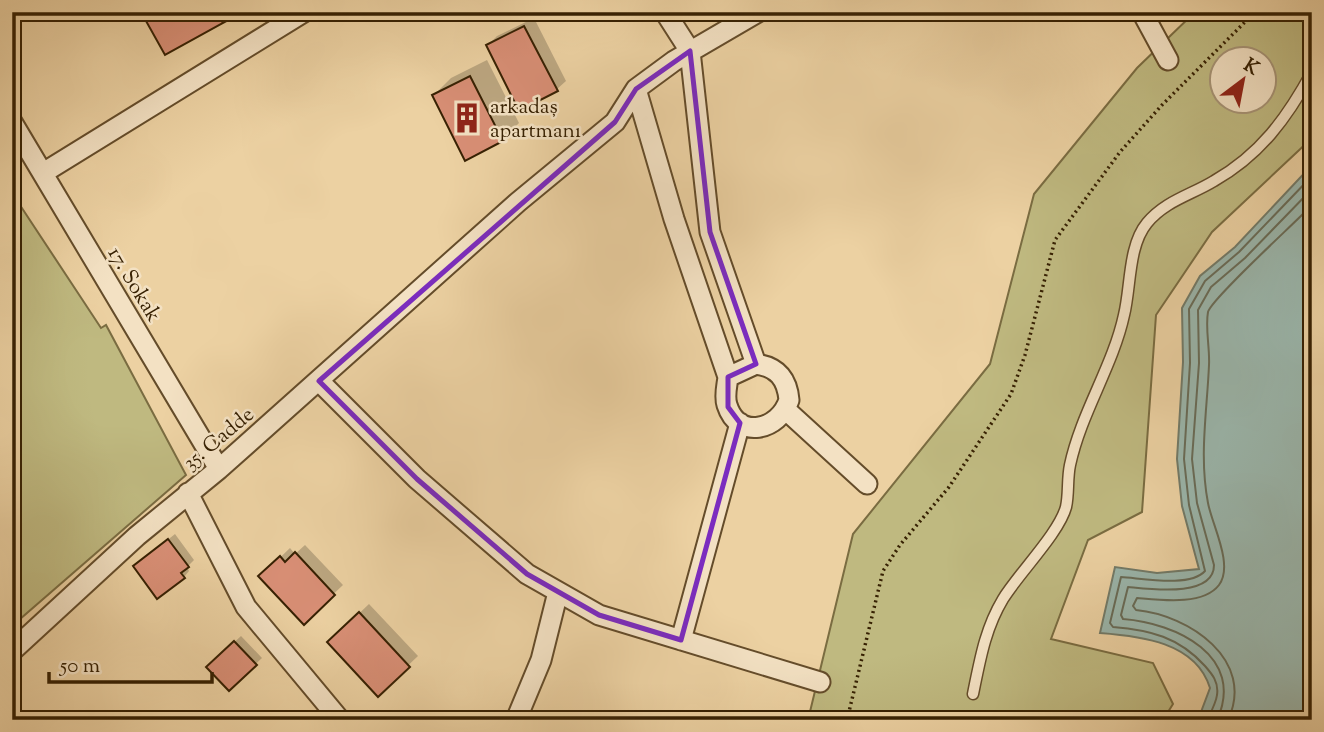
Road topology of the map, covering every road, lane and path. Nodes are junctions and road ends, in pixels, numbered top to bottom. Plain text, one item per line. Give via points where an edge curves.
1 (304, 12) edge
2 (665, 12) edge
3 (758, 12) edge
4 (1142, 12) edge
5 (1255, 12) edge
6 (690, 51) junction
7 (1168, 60) dead end
8 (1312, 72) edge
9 (636, 89) junction
10 (12, 122) edge
11 (43, 173) junction
12 (756, 364) junction
13 (728, 376) junction
14 (319, 381) junction
15 (786, 410) junction
16 (740, 423) junction
17 (219, 469) junction
18 (867, 484) dead end
19 (188, 493) junction
20 (558, 592) junction
21 (681, 640) junction
22 (12, 651) edge
23 (820, 682) dead end
24 (973, 694) dead end
25 (340, 720) edge
26 (516, 720) edge
27 (846, 720) edge

1 - 11 street
2 - 6 street
3 - 6 street
4 - 7 street
5 - 27 path via 1120,152 1055,240 1026,355 1011,394 949,487 883,571
6 - 9 street
6 - 12 street via 710,232
8 - 24 lane via 1287,117 1258,150 1215,181 1170,203 1145,224 1135,252 1124,317 1070,465 1066,507 1058,527 1010,588 985,633
9 - 13 street
9 - 14 street, 35. Cadde via 615,122
10 - 11 street, 17. Sokak
11 - 17 street, 17. Sokak
12 - 13 street
12 - 15 street via 777,371 784,379 789,400
13 - 16 street via 728,407
14 - 17 street, 35. Cadde
14 - 20 street via 417,479 527,574
15 - 16 street via 760,428
15 - 18 street
16 - 21 street
17 - 19 street, 35. Cadde
19 - 22 street, 35. Cadde
19 - 25 street via 246,607
20 - 21 street via 599,615
20 - 26 street via 541,660
21 - 23 street

